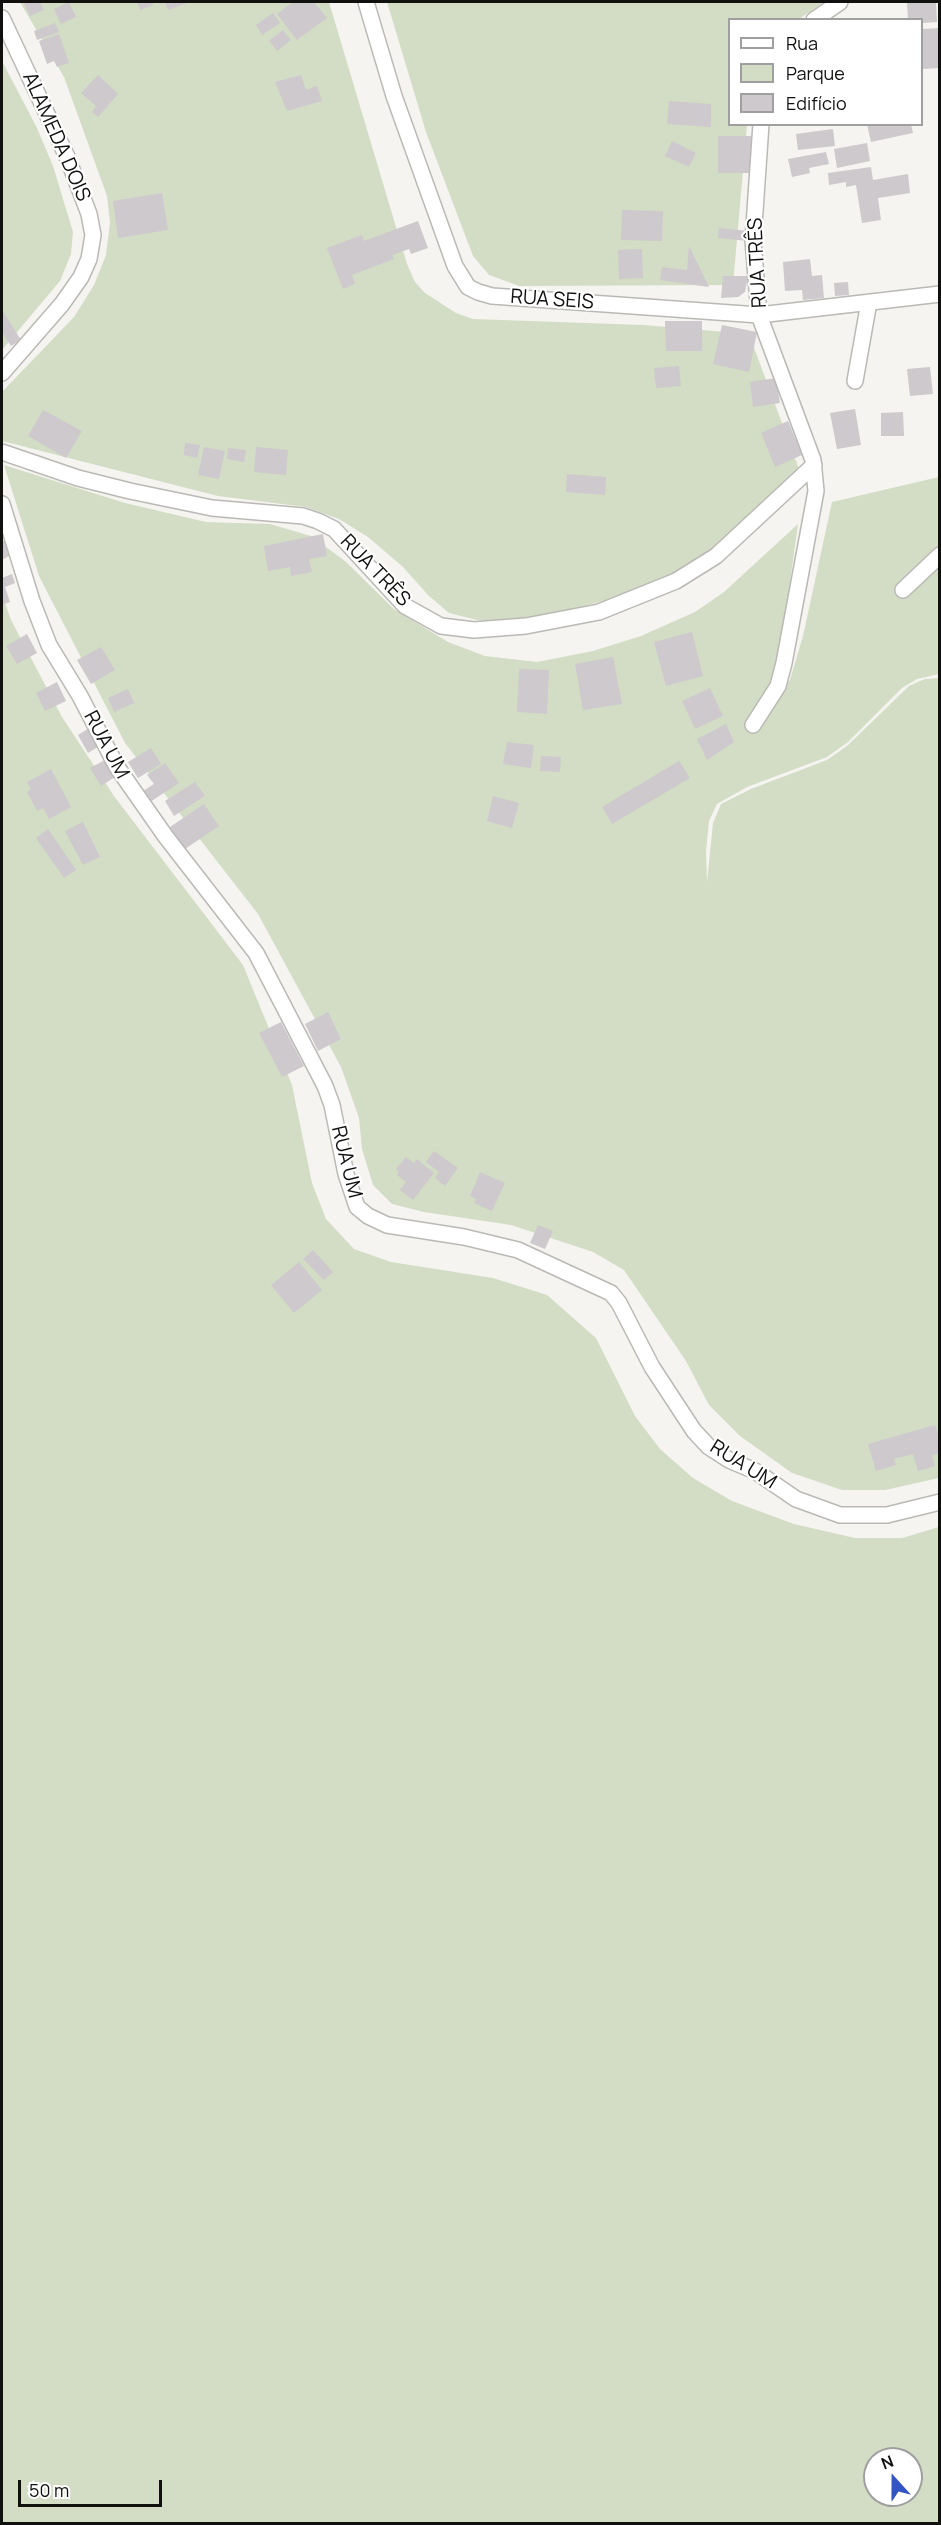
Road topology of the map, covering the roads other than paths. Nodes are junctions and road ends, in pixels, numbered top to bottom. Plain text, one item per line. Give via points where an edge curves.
1 (366, 2) edge
2 (840, 2) edge
3 (2, 18) edge
4 (817, 18) edge
5 (761, 126) edge
6 (939, 294) edge
7 (869, 302) junction
8 (759, 315) junction
9 (2, 373) edge
10 (855, 381) dead end
11 (2, 452) edge
12 (814, 465) junction
13 (2, 504) edge
14 (939, 555) edge
15 (903, 590) dead end
16 (753, 725) dead end
17 (939, 1502) edge

1 - 8 street, RUA SEIS via 394,96 451,255 468,287 492,296
2 - 4 street
3 - 9 street, ALAMEDA DOIS via 68,159 93,235 81,277
5 - 8 street, RUA TRÊS via 753,240
6 - 7 street, RUA SEIS
7 - 8 street, RUA SEIS
7 - 10 street
8 - 12 street, RUA TRÊS
11 - 12 street, RUA TRÊS via 130,491 212,508 303,516 318,521 334,529 405,606 441,626 474,630 526,626 599,612 676,581 716,556
12 - 16 street, RUA TRÊS via 814,503 781,674 778,686
13 - 17 street, RUA UM via 49,645 117,767 256,952 325,1086 357,1207 387,1225 518,1250 611,1293 694,1431 709,1447 796,1499 840,1515 887,1515
14 - 15 street

